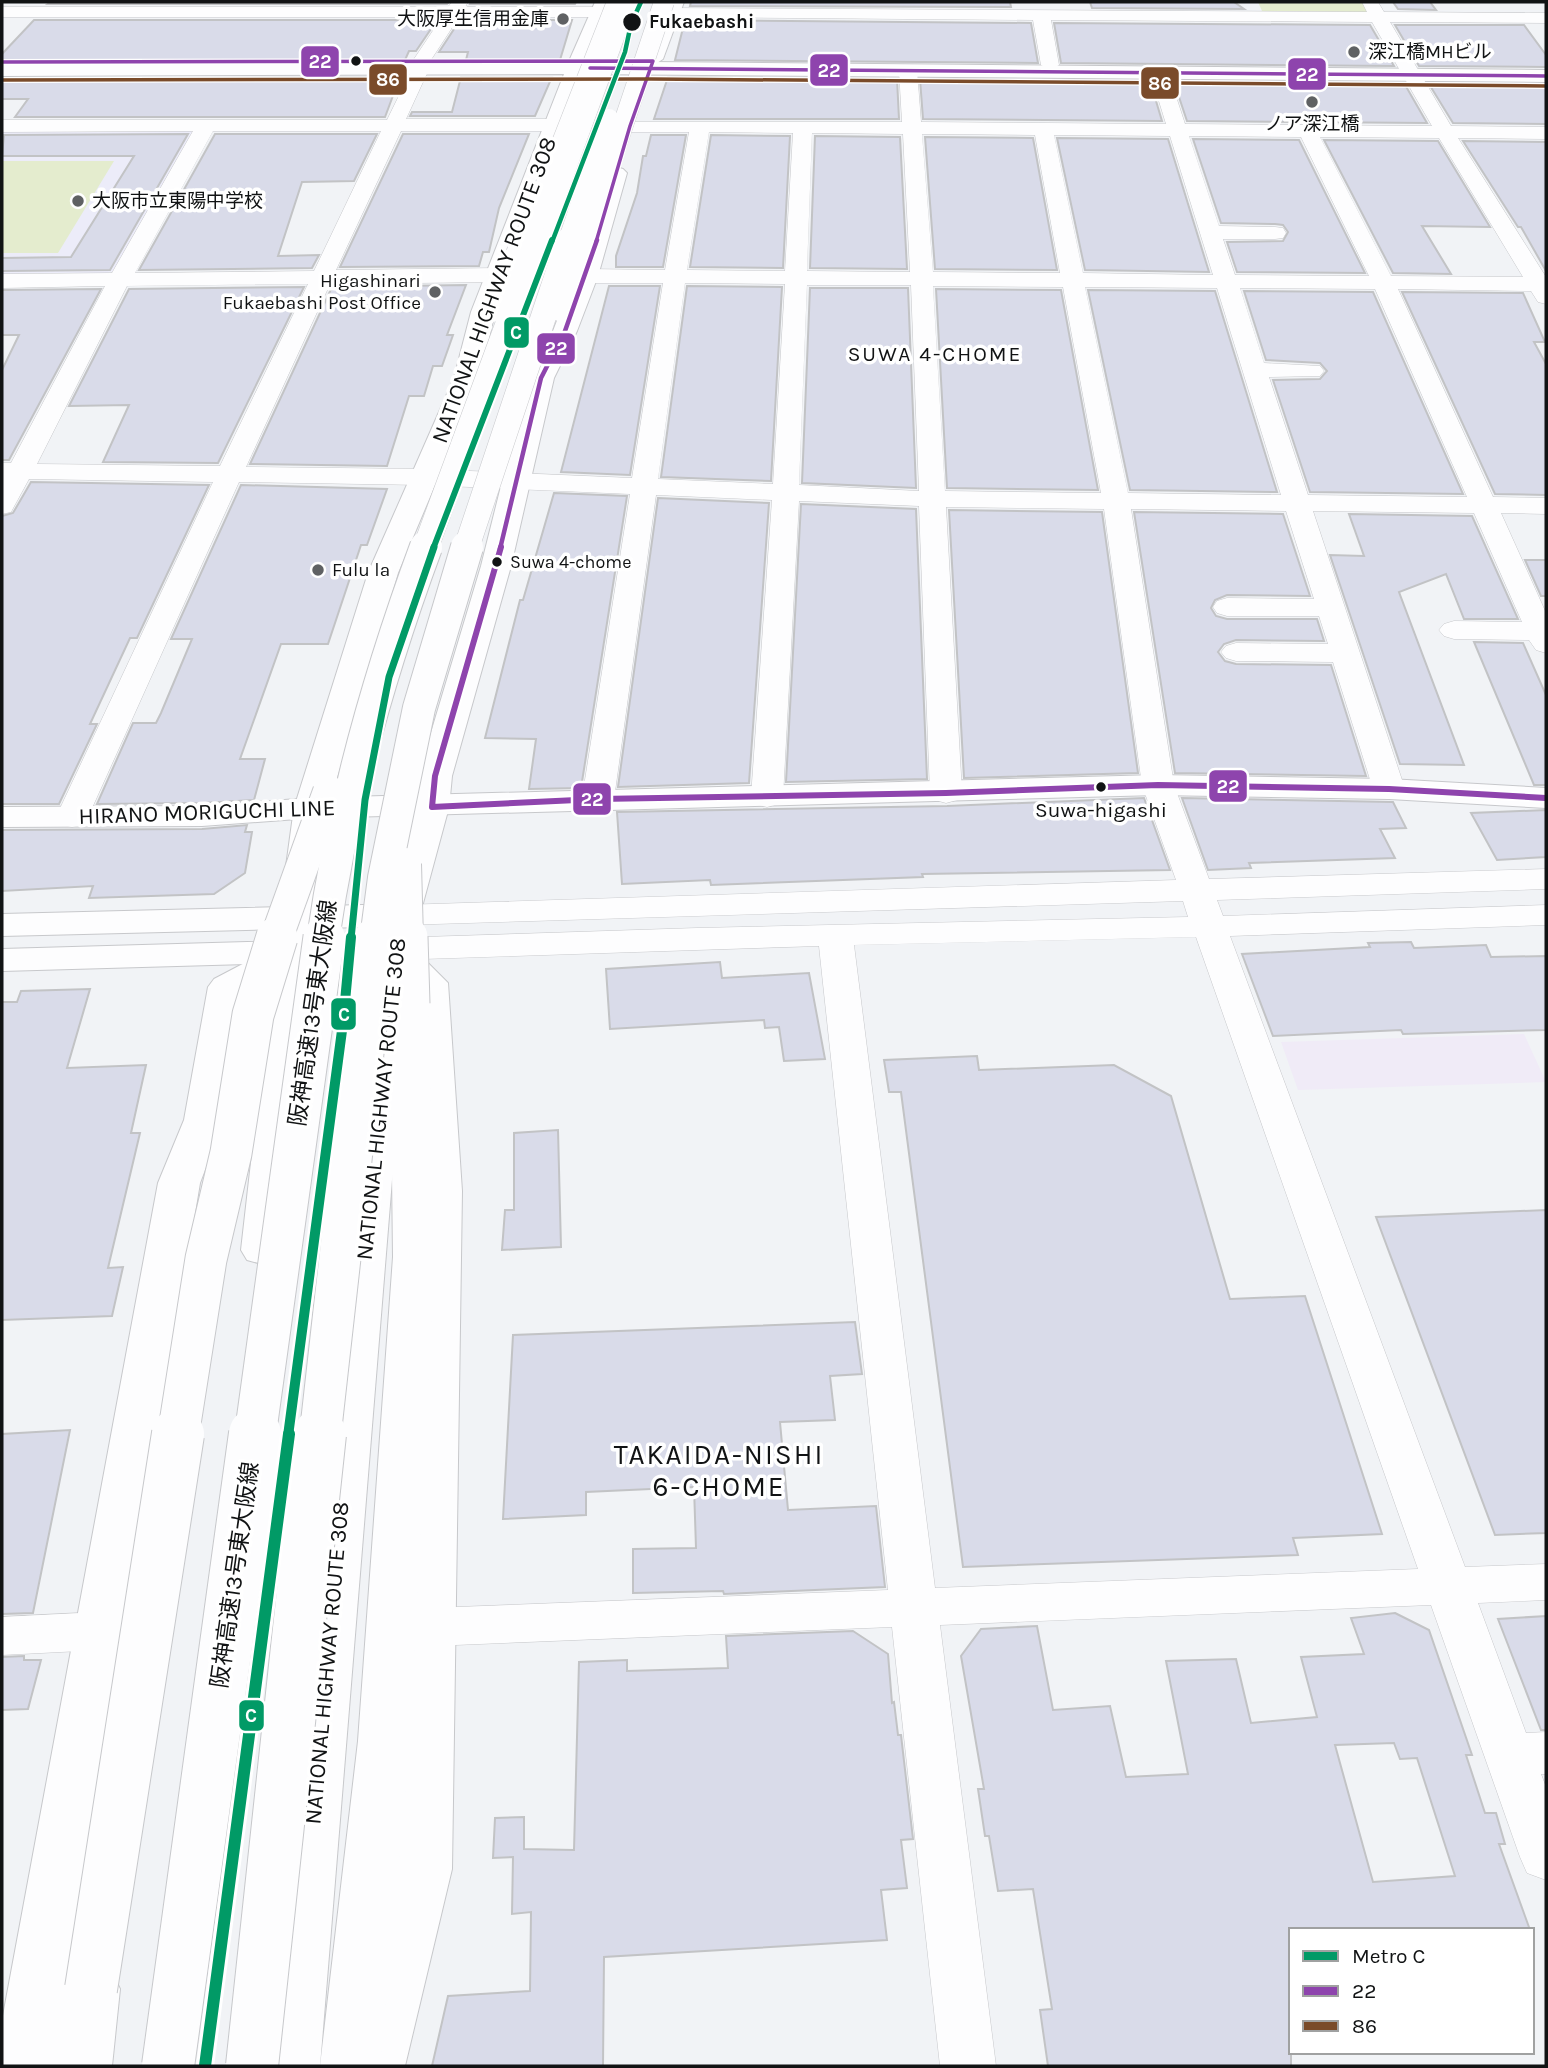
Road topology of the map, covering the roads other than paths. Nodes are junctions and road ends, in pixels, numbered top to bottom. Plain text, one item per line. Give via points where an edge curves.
1 (612, 4) edge
2 (665, 4) edge
3 (299, 6) edge
4 (457, 6) edge
5 (25, 7) edge
6 (163, 7) edge
7 (765, 7) edge
8 (903, 7) edge
9 (1020, 8) edge
10 (1140, 8) edge
11 (1256, 9) edge
12 (1374, 9) edge
13 (1041, 14) junction
14 (1546, 18) edge
15 (5, 19) edge
16 (1149, 37) dead end
17 (907, 54) junction
18 (2, 62) edge
19 (577, 65) junction
20 (652, 65) junction
21 (1050, 65) junction
22 (421, 66) junction
23 (1158, 66) junction
24 (1546, 68) edge
25 (2, 70) edge
26 (1408, 71) junction
27 (1546, 76) edge
28 (393, 125) junction
29 (554, 125) junction
30 (630, 125) junction
31 (2, 126) edge
32 (206, 126) junction
33 (700, 126) junction
34 (803, 127) junction
35 (910, 127) junction
36 (1043, 128) junction
37 (1178, 130) junction
38 (1308, 132) junction
39 (1444, 132) junction
40 (1546, 133) edge
41 (1211, 232) junction
42 (1275, 233) dead end
43 (498, 275) junction
44 (586, 276) junction
45 (675, 276) junction
46 (324, 277) junction
47 (795, 277) junction
48 (120, 279) junction
49 (922, 280) junction
50 (1071, 280) junction
51 (2, 281) edge
52 (1226, 281) junction
53 (1383, 282) junction
54 (1544, 288) edge
55 (498, 309) dead end
56 (561, 309) dead end
57 (1255, 370) junction
58 (1312, 371) dead end
59 (11, 471) edge
60 (229, 475) junction
61 (424, 477) junction
62 (518, 483) junction
63 (644, 488) junction
64 (786, 494) junction
65 (931, 499) junction
66 (1116, 500) junction
67 (1297, 503) junction
68 (2, 506) edge
69 (1482, 506) junction
70 (1546, 506) edge
71 (434, 526) junction
72 (1227, 607) dead end
73 (1331, 608) junction
74 (1454, 630) dead end
75 (1543, 638) edge
76 (1236, 652) dead end
77 (1345, 653) junction
78 (419, 708) junction
79 (1158, 785) junction
80 (1388, 789) junction
81 (946, 793) junction
82 (767, 797) junction
83 (1546, 798) edge
84 (598, 799) junction
85 (432, 807) junction
86 (311, 808) junction
87 (2, 817) edge
88 (72, 817) junction
89 (1546, 879) edge
90 (1202, 908) junction
91 (1546, 915) edge
92 (2, 926) edge
93 (397, 932) junction
94 (296, 935) junction
95 (835, 936) junction
96 (2, 960) edge
97 (1546, 1582) edge
98 (1450, 1588) junction
99 (914, 1608) junction
100 (431, 1627) junction
101 (100, 1632) junction
102 (2, 1636) edge
103 (1528, 1754) edge
104 (1546, 1857) edge
105 (23, 2066) edge
106 (82, 2066) edge
107 (144, 2066) edge
108 (168, 2066) edge
109 (252, 2066) edge
110 (290, 2066) edge
111 (351, 2066) edge
112 (375, 2066) edge
113 (968, 2066) edge

1 - 4 street
1 - 19 main road, NATIONAL HIGHWAY ROUTE 308
1 - 55 main road, bridge
1 - 71 main road, 阪神高速13号東大阪線, bridge
2 - 7 street
2 - 20 main road, NATIONAL HIGHWAY ROUTE 308
2 - 56 main road, bridge
2 - 78 main road, bridge via 622,79 473,526
3 - 4 street
3 - 6 street
4 - 22 street
5 - 6 street
5 - 15 street
7 - 8 street
8 - 9 street
8 - 17 street
9 - 13 street
10 - 11 street
10 - 13 street
10 - 16 street
11 - 12 street
12 - 14 street
12 - 26 street
13 - 21 street
17 - 20 main road
17 - 21 main road
17 - 23 main road
17 - 35 street
18 - 22 main road
19 - 20 main road
19 - 22 main road
19 - 29 main road, NATIONAL HIGHWAY ROUTE 308
20 - 30 main road, NATIONAL HIGHWAY ROUTE 308
21 - 23 main road
22 - 25 main road
22 - 28 street
23 - 26 main road
23 - 37 street
24 - 26 main road
26 - 27 main road
26 - 39 street
28 - 29 street
28 - 32 street
28 - 46 street
29 - 43 main road, NATIONAL HIGHWAY ROUTE 308
30 - 33 street
30 - 44 main road, NATIONAL HIGHWAY ROUTE 308
31 - 32 street
32 - 48 street
33 - 34 street
33 - 45 street
34 - 35 street
34 - 47 street
35 - 36 street
35 - 49 street
36 - 37 street
36 - 50 street
37 - 38 street
37 - 41 street
38 - 39 street
38 - 53 street
39 - 40 street
39 - 54 street
41 - 42 street
41 - 52 street
43 - 46 street
43 - 61 main road, NATIONAL HIGHWAY ROUTE 308 via 467,378
44 - 45 street
44 - 62 main road, NATIONAL HIGHWAY ROUTE 308 via 541,378
45 - 47 street
45 - 63 street
46 - 48 street
46 - 60 street
47 - 49 street
47 - 64 street
48 - 51 street
48 - 59 street
49 - 50 street
49 - 65 street
50 - 52 street
50 - 66 street
52 - 53 street
52 - 57 street
53 - 54 street
53 - 69 street
57 - 58 street
57 - 67 street
59 - 60 street
59 - 68 street
60 - 61 street
60 - 88 street
61 - 62 street
61 - 86 main road, NATIONAL HIGHWAY ROUTE 308 via 383,573
62 - 63 street
62 - 85 main road, NATIONAL HIGHWAY ROUTE 308 via 435,776
63 - 64 street
63 - 84 street
64 - 65 street
64 - 82 street
65 - 66 street
65 - 81 street
66 - 67 street
66 - 79 street
67 - 69 street
67 - 73 street
69 - 70 street
69 - 75 street
71 - 106 main road, bridge via 381,631 253,1015 232,1153 205,1259
71 - 108 main road, 阪神高速13号東大阪線, bridge via 372,708 333,870
72 - 73 street
73 - 77 street
74 - 75 street
76 - 77 street
77 - 80 street
78 - 109 main road, bridge via 384,877 370,986
78 - 111 main road, bridge via 410,773 405,879 414,1258 384,1741
79 - 80 main road, HIRANO MORIGUCHI LINE
79 - 81 main road, HIRANO MORIGUCHI LINE
79 - 90 street
80 - 83 main road, HIRANO MORIGUCHI LINE
81 - 82 main road, HIRANO MORIGUCHI LINE
82 - 84 main road, HIRANO MORIGUCHI LINE
84 - 85 main road, HIRANO MORIGUCHI LINE
85 - 86 main road, HIRANO MORIGUCHI LINE
85 - 93 main road, NATIONAL HIGHWAY ROUTE 308
86 - 88 main road, HIRANO MORIGUCHI LINE via 202,817
86 - 94 main road, NATIONAL HIGHWAY ROUTE 308
87 - 88 main road, HIRANO MORIGUCHI LINE
89 - 90 street
90 - 91 street
90 - 93 street
90 - 95 street
90 - 98 street
92 - 94 main road
93 - 94 main road
93 - 95 street
93 - 100 main road via 429,983 441,1191
93 - 110 main road, NATIONAL HIGHWAY ROUTE 308
94 - 96 main road
94 - 101 main road via 227,987 204,1120 179,1183
94 - 107 main road, NATIONAL HIGHWAY ROUTE 308 via 261,1262
95 - 99 street
97 - 98 street
98 - 99 street
98 - 103 street
99 - 100 street
99 - 113 street
100 - 112 main road via 424,1869
101 - 102 street
101 - 105 main road
103 - 104 street

